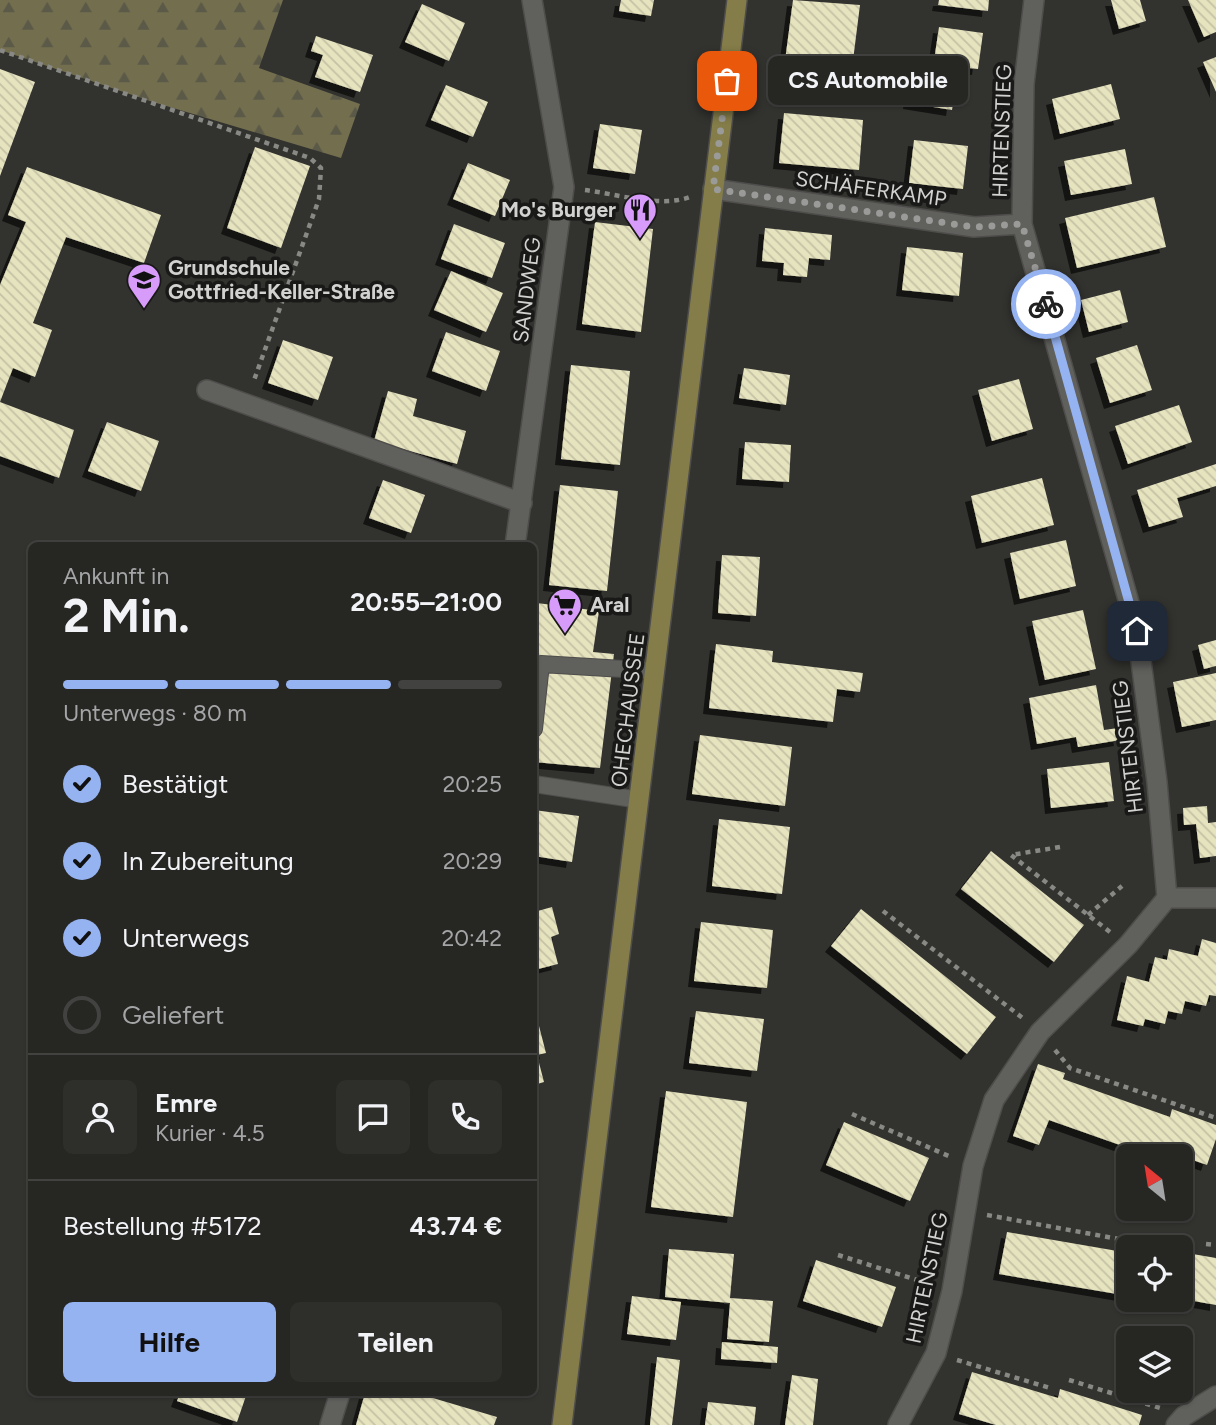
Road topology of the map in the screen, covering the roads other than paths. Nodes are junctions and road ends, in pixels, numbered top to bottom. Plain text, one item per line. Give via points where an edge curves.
1 (531, 0) edge
2 (737, 0) edge
3 (1034, 0) edge
4 (713, 189) junction
5 (1022, 224) junction
6 (207, 390) dead end
7 (522, 503) junction
8 (516, 542) edge
9 (656, 671) junction
10 (537, 701) edge
11 (537, 784) edge
12 (640, 800) junction
13 (1167, 898) junction
14 (1216, 898) edge
15 (339, 1396) edge
16 (1216, 1396) edge
17 (1180, 1420) edge
18 (330, 1425) edge
19 (562, 1425) edge
20 (898, 1425) edge

1 - 7 street, SANDWEG via 564,187
2 - 4 main road, OHECHAUSSEE
3 - 5 street, HIRTENSTIEG via 1024,83
4 - 5 street, SCHÄFERKAMP via 974,227
4 - 9 main road, OHECHAUSSEE
5 - 13 street, HIRTENSTIEG via 1137,631
6 - 7 street
7 - 8 street, SANDWEG
9 - 10 lane via 541,664
9 - 12 main road, OHECHAUSSEE
11 - 12 lane
12 - 19 main road, OHECHAUSSEE
13 - 14 street
13 - 20 street, HIRTENSTIEG via 1128,945 1040,1032 994,1100 973,1166 952,1291 936,1353
15 - 18 street
16 - 17 street

